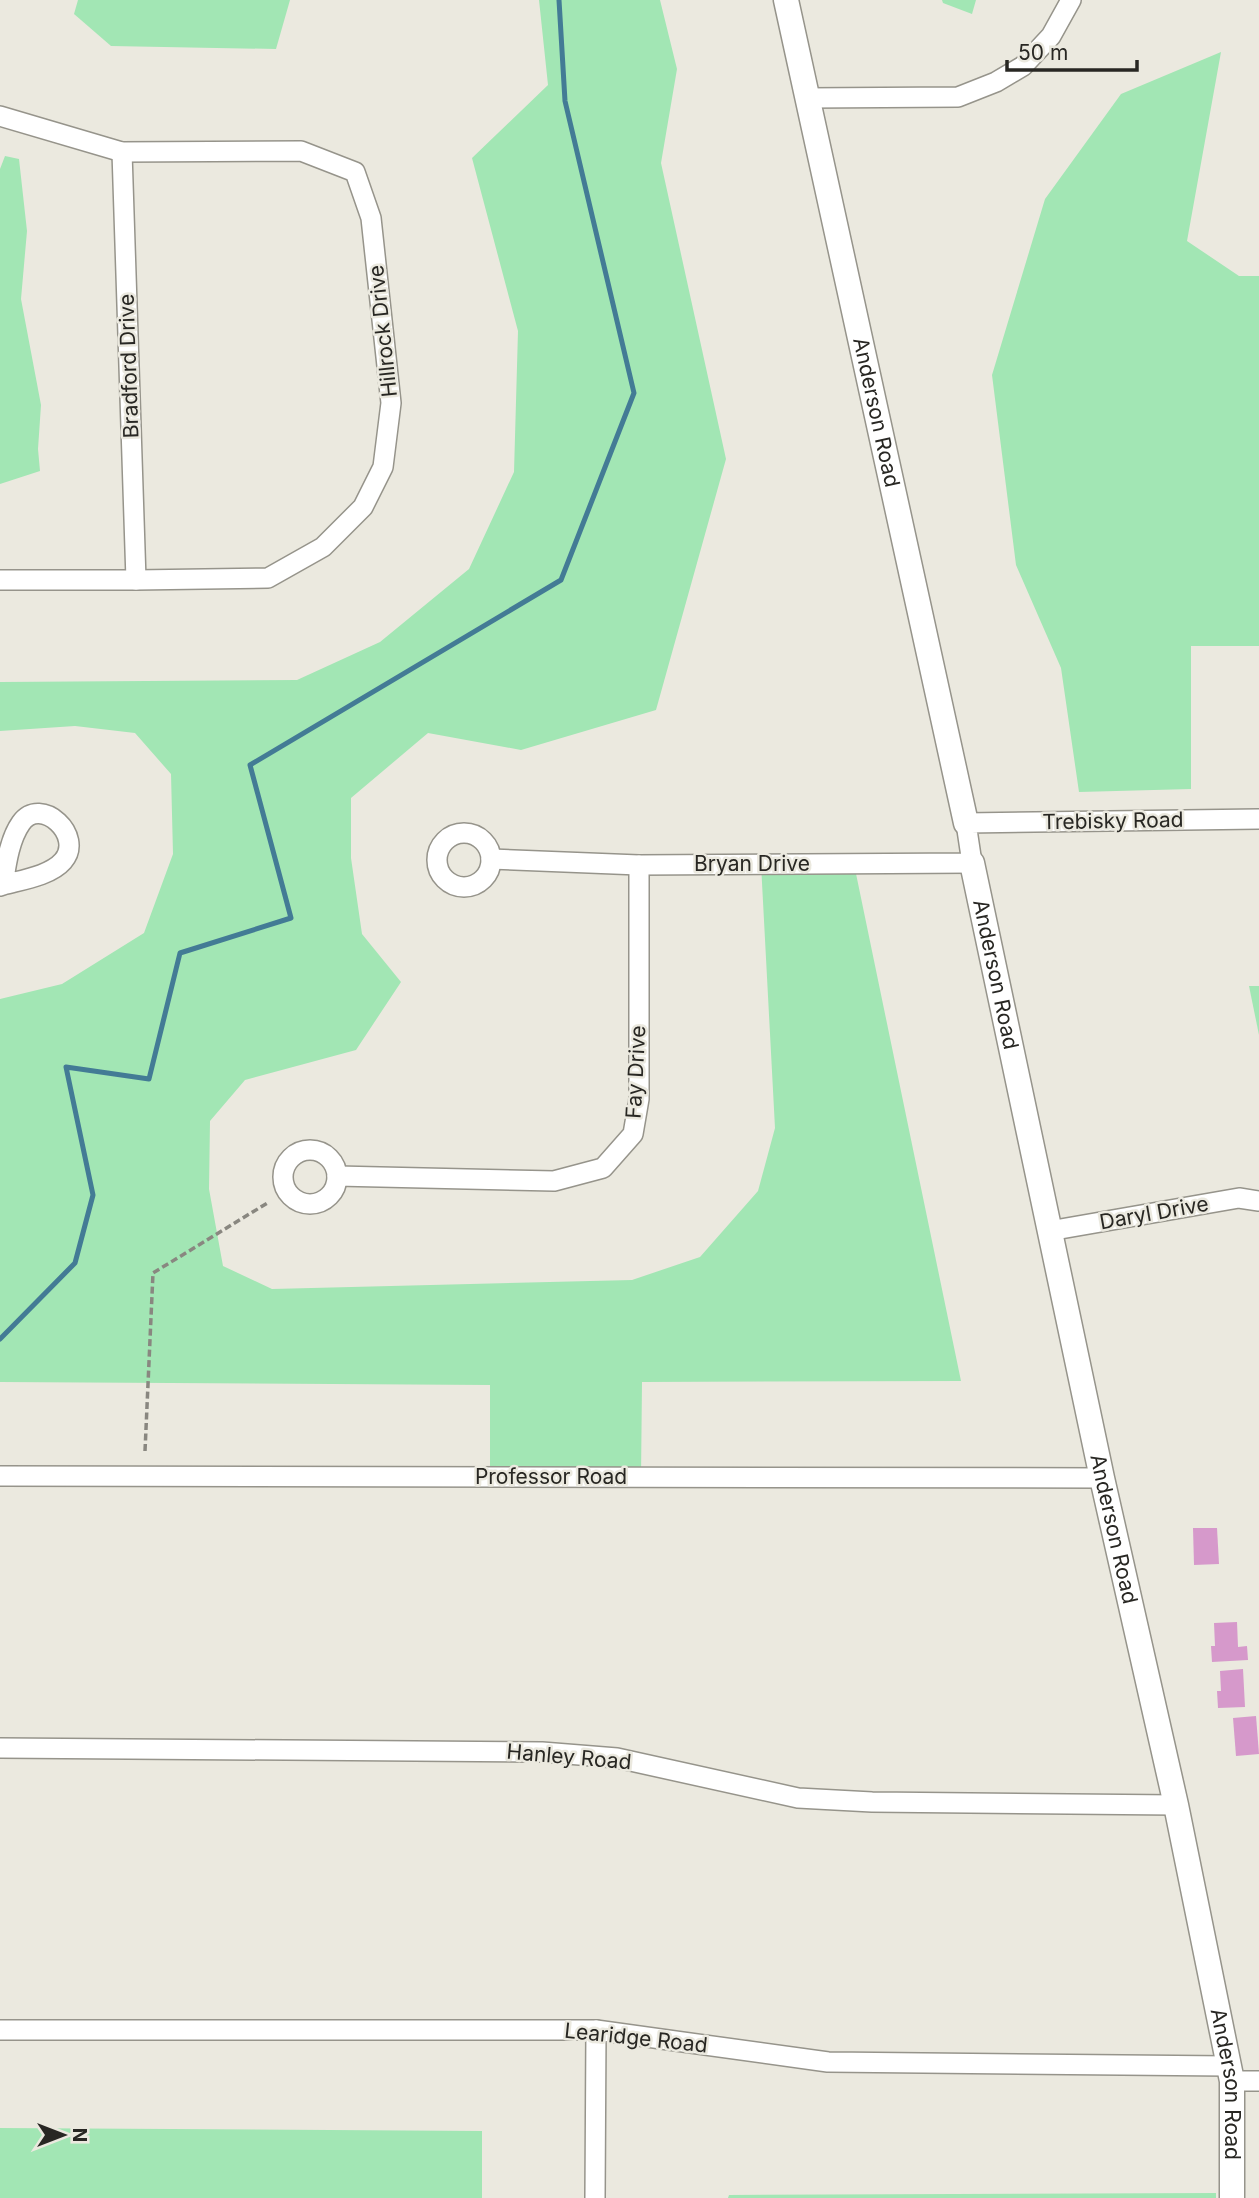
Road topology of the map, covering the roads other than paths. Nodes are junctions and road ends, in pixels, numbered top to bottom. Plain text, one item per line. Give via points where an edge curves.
1 (786, 0) edge
2 (1071, 0) edge
3 (808, 98) junction
4 (0, 116) edge
5 (122, 152) junction
6 (0, 580) edge
7 (136, 580) junction
8 (1259, 819) edge
9 (966, 823) junction
10 (491, 859) dead end
11 (972, 863) junction
12 (639, 864) junction
13 (337, 1176) dead end
14 (1259, 1201) edge
15 (1049, 1231) junction
16 (0, 1476) edge
17 (1102, 1478) junction
18 (0, 1748) edge
19 (1176, 1805) junction
20 (0, 2030) edge
21 (596, 2030) junction
22 (1230, 2073) junction
23 (1259, 2081) edge
24 (595, 2198) edge
25 (1232, 2198) edge

1 - 3 street, Anderson Road
2 - 3 street via 1051,36 1023,66 958,97
3 - 9 street, Anderson Road
4 - 5 street, Hillrock Drive
5 - 7 street, Bradford Drive
5 - 7 street, Hillrock Drive via 301,150 355,172 371,218 391,403 383,467 363,507 323,547 268,578
6 - 7 street, Hillrock Drive
8 - 9 street, Trebisky Road
9 - 11 street
10 - 12 street, Bryan Drive
11 - 12 street, Bryan Drive
11 - 15 street, Anderson Road
12 - 13 street, Fay Drive via 639,1099 633,1134 603,1168 554,1181
14 - 15 street, Daryl Drive via 1239,1198
15 - 17 street, Anderson Road
16 - 17 street, Professor Road
17 - 19 street, Anderson Road
18 - 19 street, Hanley Road via 542,1752 617,1758 798,1798
19 - 22 street, Anderson Road
20 - 21 street, Learidge Road
21 - 22 street, Learidge Road via 828,2062
21 - 24 street
22 - 23 street, Learidge Road
22 - 25 street, Anderson Road

